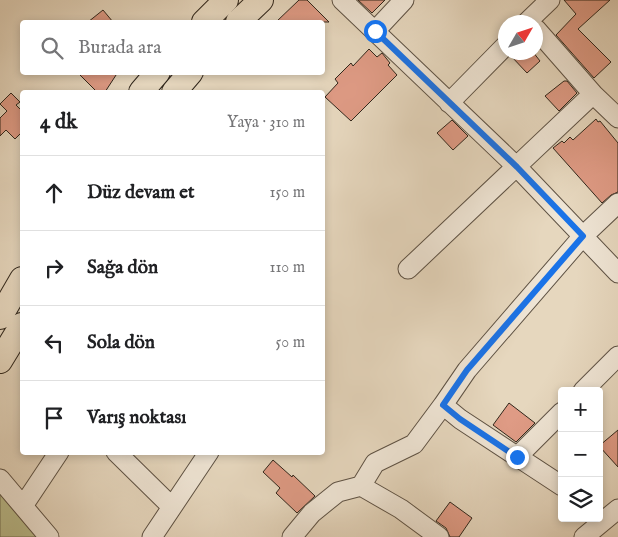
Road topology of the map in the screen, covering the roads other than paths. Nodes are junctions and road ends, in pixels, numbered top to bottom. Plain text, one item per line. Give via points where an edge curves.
1 (226, 0) edge
2 (342, 0) edge
3 (404, 0) edge
4 (550, 0) edge
5 (538, 15) edge
6 (206, 20) edge
7 (375, 31) junction
8 (543, 38) edge
9 (498, 53) edge
10 (155, 75) edge
11 (188, 75) edge
12 (143, 90) edge
13 (176, 90) edge
14 (593, 94) junction
15 (450, 103) junction
16 (618, 118) edge
17 (517, 167) junction
18 (618, 203) edge
19 (583, 236) junction
20 (408, 268) dead end
21 (618, 273) edge
22 (20, 282) edge
23 (0, 316) edge
24 (20, 328) edge
25 (618, 356) edge
26 (0, 361) edge
27 (587, 387) edge
28 (443, 405) junction
29 (558, 416) edge
30 (56, 455) edge
31 (119, 455) edge
32 (207, 455) edge
33 (517, 457) junction
34 (0, 479) edge
35 (558, 483) edge
36 (360, 486) junction
37 (23, 506) junction
38 (172, 507) junction
39 (611, 515) edge
40 (49, 537) edge
41 (152, 537) edge
42 (292, 537) edge
43 (439, 537) edge
44 (584, 537) edge

1 - 6 main road
2 - 7 street
3 - 7 street
4 - 5 street
7 - 15 street
8 - 14 street
9 - 15 street
10 - 12 main road
11 - 13 main road
14 - 16 street
14 - 17 street
15 - 17 street
17 - 19 street
17 - 20 street
18 - 19 street
19 - 21 street
19 - 28 street via 467,370
22 - 23 main road
24 - 26 main road
25 - 27 street
28 - 33 street
28 - 36 street via 414,444 375,463
29 - 33 street
30 - 37 street
31 - 38 street
32 - 38 street
33 - 35 street
34 - 37 street
36 - 42 street via 338,492 312,513
36 - 43 street
37 - 40 street
38 - 41 street
39 - 44 street

